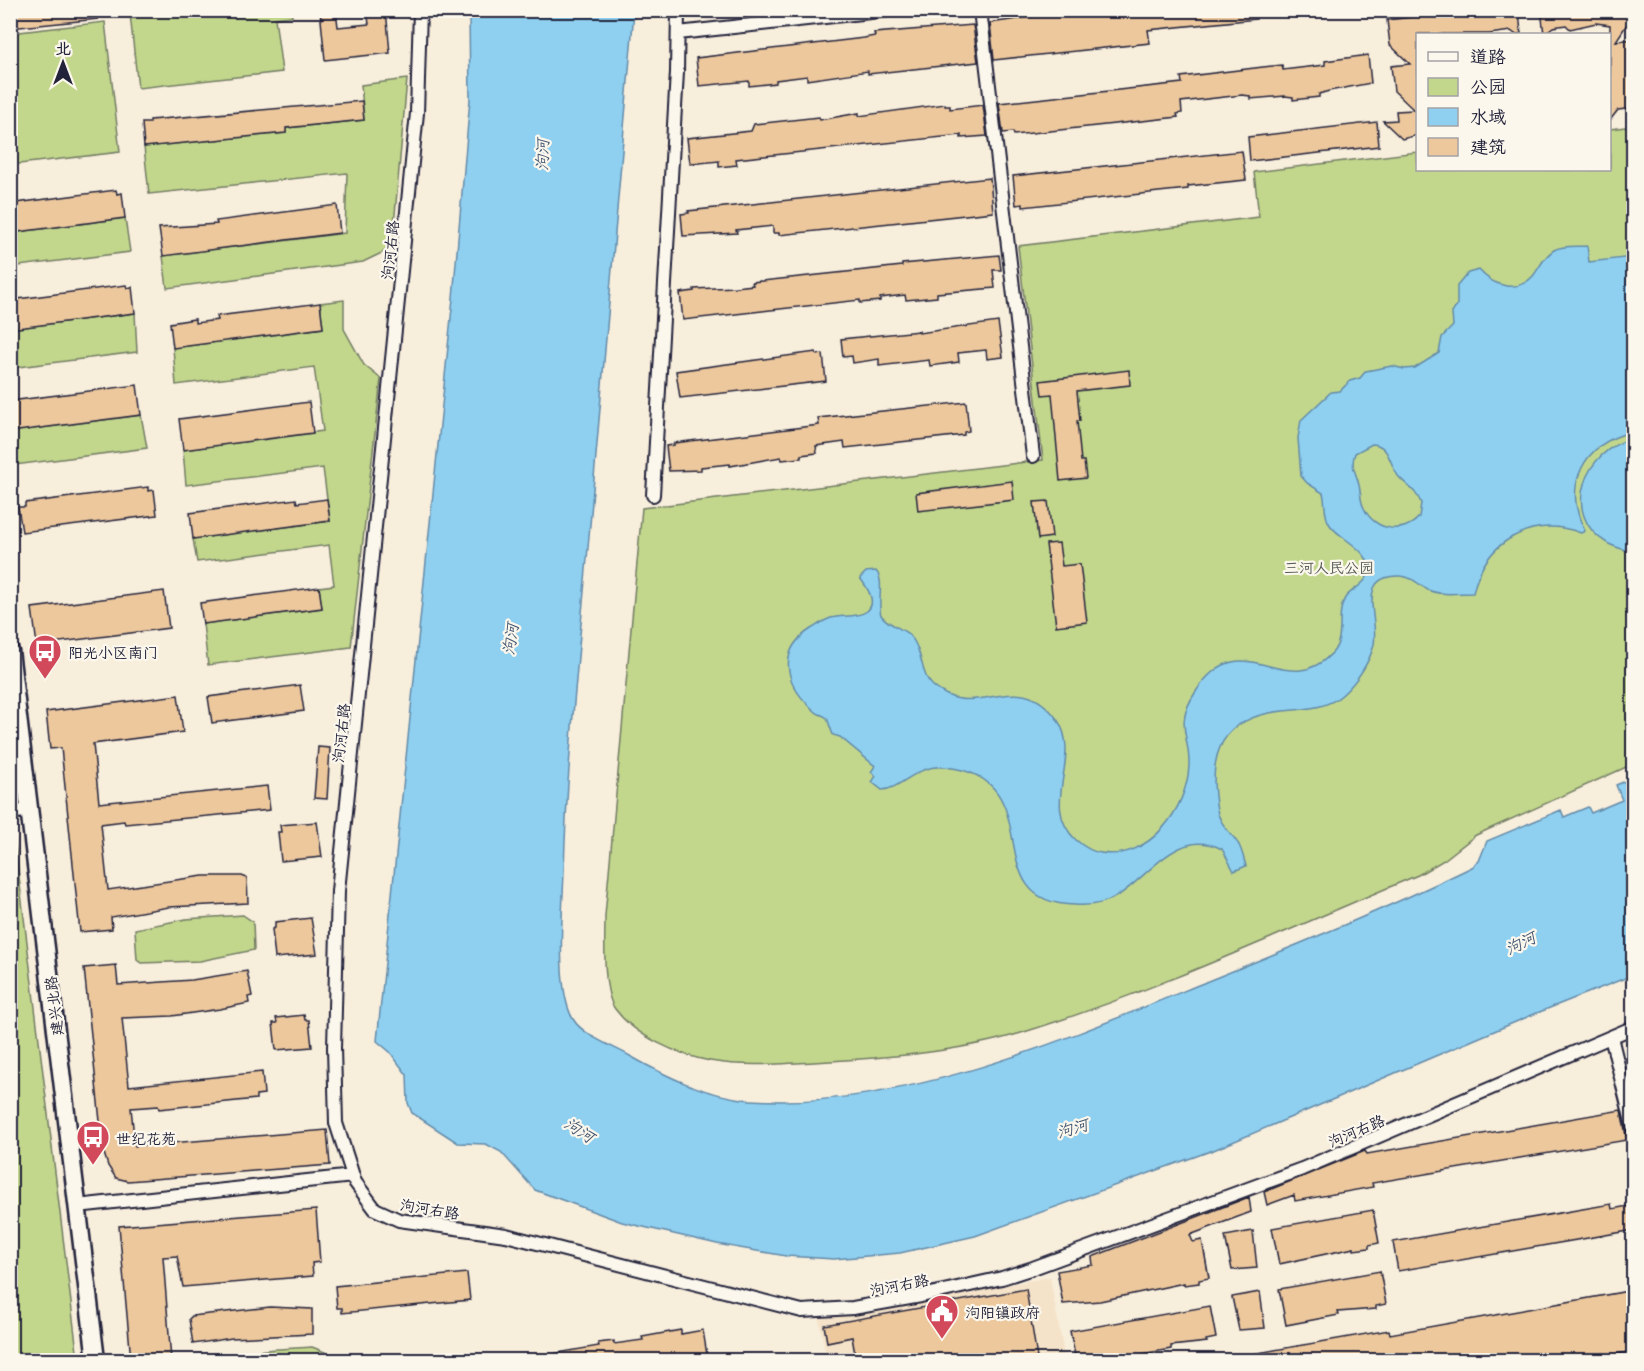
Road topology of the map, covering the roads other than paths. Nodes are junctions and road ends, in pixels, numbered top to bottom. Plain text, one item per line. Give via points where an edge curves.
1 (420, 10) edge
2 (678, 10) edge
3 (890, 10) edge
4 (980, 10) edge
5 (678, 33) junction
6 (1033, 456) dead end
7 (653, 495) dead end
8 (10, 651) edge
9 (30, 810) junction
10 (10, 813) edge
11 (1634, 1027) edge
12 (1611, 1037) junction
13 (1634, 1130) edge
14 (353, 1176) junction
15 (77, 1206) junction
16 (96, 1360) edge

1 - 14 street, 泃河右路 via 417,113 334,959 336,1123
2 - 5 street
3 - 5 street
4 - 6 street
5 - 7 street
8 - 9 street, 建兴北路
9 - 10 street
9 - 15 street, 建兴北路
11 - 12 street, 泃河右路
12 - 13 street
12 - 14 street, 泃河右路 via 1302,1169 1033,1268 921,1296 820,1312 773,1305 506,1235 399,1220 375,1209
14 - 15 street
15 - 16 street, 建兴北路

